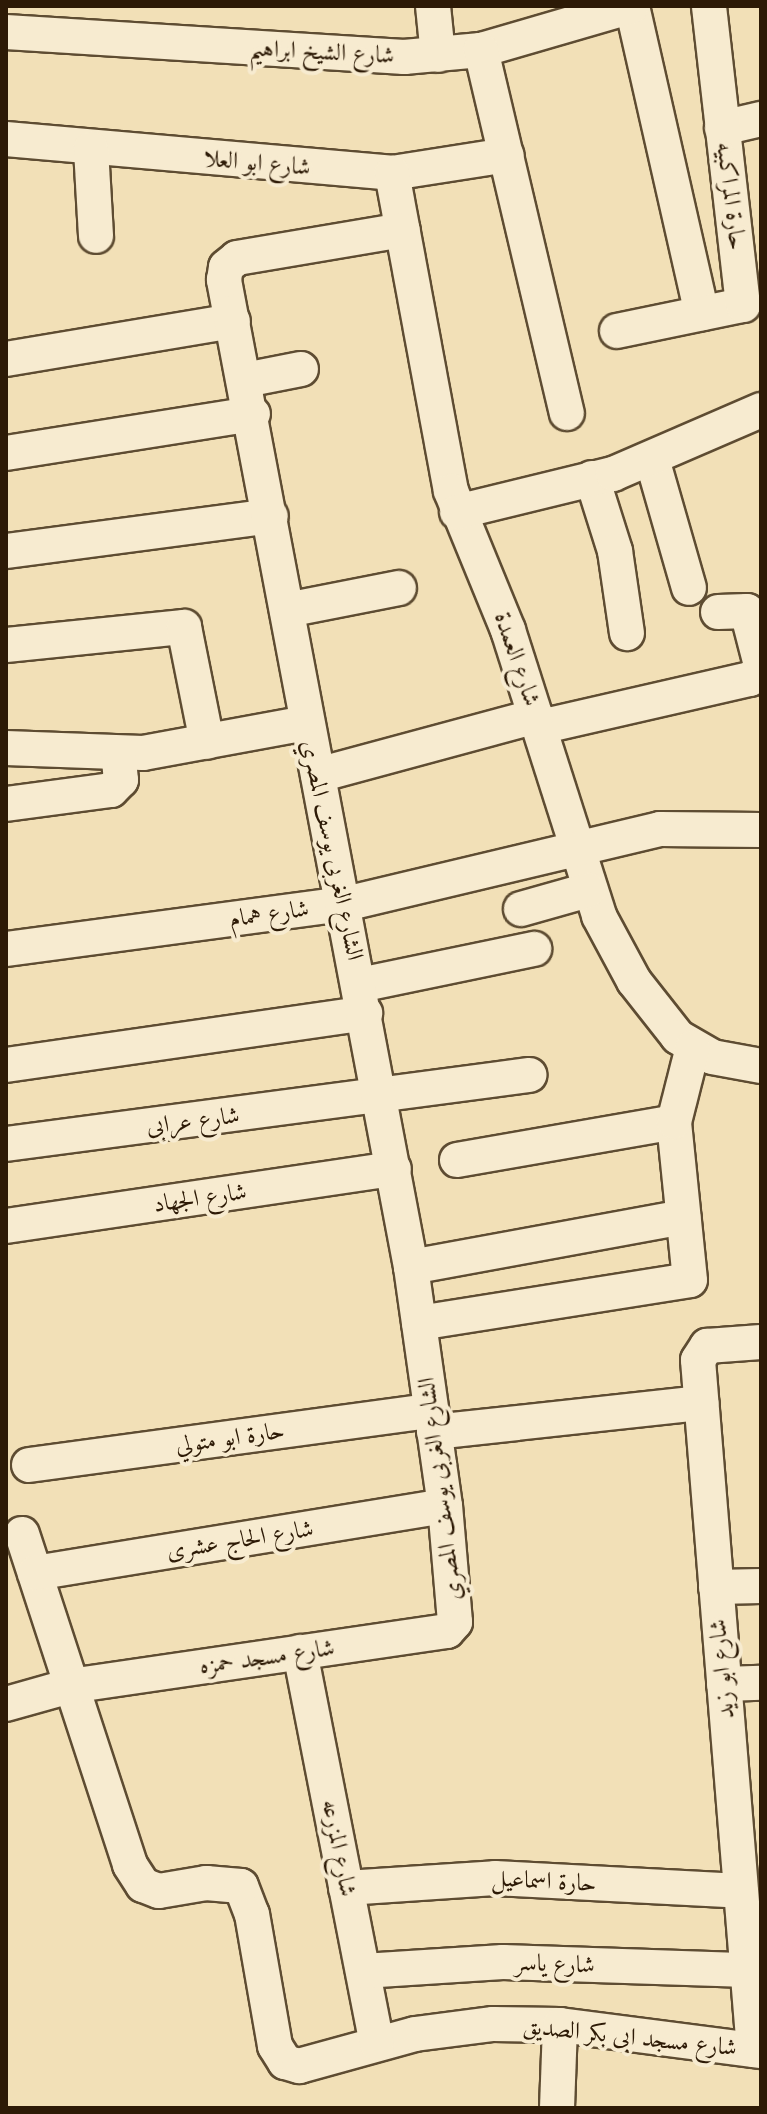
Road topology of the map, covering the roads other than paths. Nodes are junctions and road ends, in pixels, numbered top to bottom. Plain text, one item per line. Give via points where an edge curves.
1 (433, 6) edge
2 (632, 6) edge
3 (709, 6) edge
4 (6, 32) edge
5 (481, 50) junction
6 (438, 55) junction
7 (761, 119) edge
8 (722, 128) junction
9 (6, 139) edge
10 (91, 149) junction
11 (507, 155) junction
12 (392, 173) junction
13 (403, 230) junction
14 (96, 236) dead end
15 (702, 313) junction
16 (233, 321) junction
17 (617, 331) dead end
18 (6, 359) edge
19 (301, 369) dead end
20 (245, 380) junction
21 (567, 413) dead end
22 (253, 414) junction
23 (759, 418) edge
24 (6, 453) edge
25 (652, 459) junction
26 (592, 478) junction
27 (457, 512) junction
28 (271, 516) junction
29 (6, 551) edge
30 (399, 588) dead end
31 (689, 588) dead end
32 (287, 610) junction
33 (718, 612) dead end
34 (627, 633) dead end
35 (6, 645) edge
36 (761, 665) edge
37 (761, 671) edge
38 (538, 722) junction
39 (306, 723) junction
40 (207, 742) junction
41 (6, 748) edge
42 (118, 753) junction
43 (318, 775) junction
44 (6, 804) edge
45 (761, 830) edge
46 (575, 847) junction
47 (588, 890) junction
48 (345, 904) junction
49 (521, 909) dead end
50 (6, 949) edge
51 (534, 949) dead end
52 (363, 999) junction
53 (693, 1047) junction
54 (6, 1065) edge
55 (761, 1066) edge
56 (529, 1075) dead end
57 (380, 1097) junction
58 (674, 1122) junction
59 (6, 1144) edge
60 (457, 1160) dead end
61 (394, 1169) junction
62 (683, 1217) junction
63 (6, 1226) edge
64 (411, 1267) junction
65 (419, 1323) junction
66 (761, 1342) edge
67 (701, 1403) junction
68 (433, 1421) junction
69 (29, 1465) dead end
70 (445, 1506) junction
71 (22, 1534) dead end
72 (35, 1573) junction
73 (761, 1586) edge
74 (716, 1587) junction
75 (455, 1615) joint
76 (300, 1652) junction
77 (761, 1683) edge
78 (724, 1684) junction
79 (70, 1686) junction
80 (6, 1704) edge
81 (748, 1828) edge
82 (346, 1888) junction
83 (748, 1906) edge
84 (363, 1971) junction
85 (753, 1990) edge
86 (560, 2025) junction
87 (377, 2043) junction
88 (758, 2050) edge
89 (557, 2108) edge

1 - 6 street
2 - 5 street, شارع الشيخ ابراهيم
2 - 15 street
3 - 8 street, حارة المراكبيه
4 - 6 street, شارع الشيخ ابراهيم
5 - 6 street, شارع الشيخ ابراهيم
5 - 11 street
7 - 8 street
8 - 15 street, حارة المراكبيه via 744,301
9 - 10 street, شارع ابو العلا
10 - 12 street, شارع ابو العلا
10 - 14 street
11 - 12 street, شارع ابو العلا
11 - 21 street
12 - 13 street, شارع العمدة
13 - 16 street, الشارع الغربى يوسف المصري via 237,258 224,274
13 - 27 street, شارع العمدة
15 - 17 street, حارة المراكبيه
16 - 18 street
16 - 20 street, الشارع الغربى يوسف المصري
19 - 20 street
20 - 22 street, الشارع الغربى يوسف المصري
22 - 24 street
22 - 28 street, الشارع الغربى يوسف المصري
23 - 25 street
25 - 26 street
25 - 31 street
26 - 27 street
26 - 34 street via 615,551
27 - 38 street, شارع العمدة via 508,630
28 - 29 street
28 - 32 street, الشارع الغربى يوسف المصري
30 - 32 street
32 - 39 street, الشارع الغربى يوسف المصري
33 - 36 street via 747,611
35 - 40 street via 184,627
37 - 38 street via 750,679
38 - 43 street
38 - 46 street, شارع العمدة
39 - 40 street
39 - 43 street, الشارع الغربى يوسف المصري
40 - 42 street
41 - 42 street
42 - 44 street via 121,780 111,790
43 - 48 street, الشارع الغربى يوسف المصري
45 - 46 street, شارع همام via 660,829
46 - 47 street, شارع العمدة
46 - 48 street, شارع همام
47 - 49 street
47 - 53 street, شارع العمدة via 634,981 666,1025
48 - 50 street, شارع همام
48 - 52 street, الشارع الغربى يوسف المصري
51 - 52 street
52 - 54 street
52 - 57 street, الشارع الغربى يوسف المصري
53 - 55 street, شارع العمدة via 733,1064
53 - 58 street
56 - 57 street, شارع عرابى
57 - 59 street, شارع عرابى
57 - 61 street, الشارع الغربى يوسف المصري
58 - 60 street
58 - 62 street
61 - 63 street, شارع الجهاد
61 - 64 street, الشارع الغربى يوسف المصري
62 - 64 street
62 - 65 street via 691,1276
64 - 65 street, الشارع الغربى يوسف المصري
65 - 68 street, الشارع الغربى يوسف المصري
66 - 67 street, شارع ابو زيد via 702,1349
67 - 68 street, حارة ابو متولي
67 - 74 street, شارع ابو زيد
68 - 69 street, حارة ابو متولي
68 - 70 street, الشارع الغربى يوسف المصري
70 - 72 street, شارع الحاج عشرى
70 - 75 street, الشارع الغربى يوسف المصري
71 - 72 street
72 - 79 street
73 - 74 street
74 - 78 street, شارع ابو زيد
75 - 76 street, شارع مسجد حمزه via 447,1631
76 - 79 street, شارع مسجد حمزه
76 - 82 street, شارع المزرعه
77 - 78 street
78 - 81 street, شارع ابو زيد
79 - 80 street, شارع مسجد حمزه
79 - 87 street, شارع مسجد ابى بكر الصديق via 113,1823 143,1885 168,1891 228,1882 247,1894 275,2046 285,2062 299,2066
81 - 83 street, شارع ابو زيد
82 - 83 street, حارة اسماعيل via 495,1878
82 - 84 street, شارع المزرعه
83 - 85 street, شارع ابو زيد
84 - 85 street, شارع ياسر via 487,1962
84 - 87 street, شارع المزرعه
85 - 88 street, شارع ابو زيد
86 - 87 street, شارع مسجد ابى بكر الصديق via 454,2028
86 - 88 street, شارع مسجد ابى بكر الصديق
86 - 89 street

